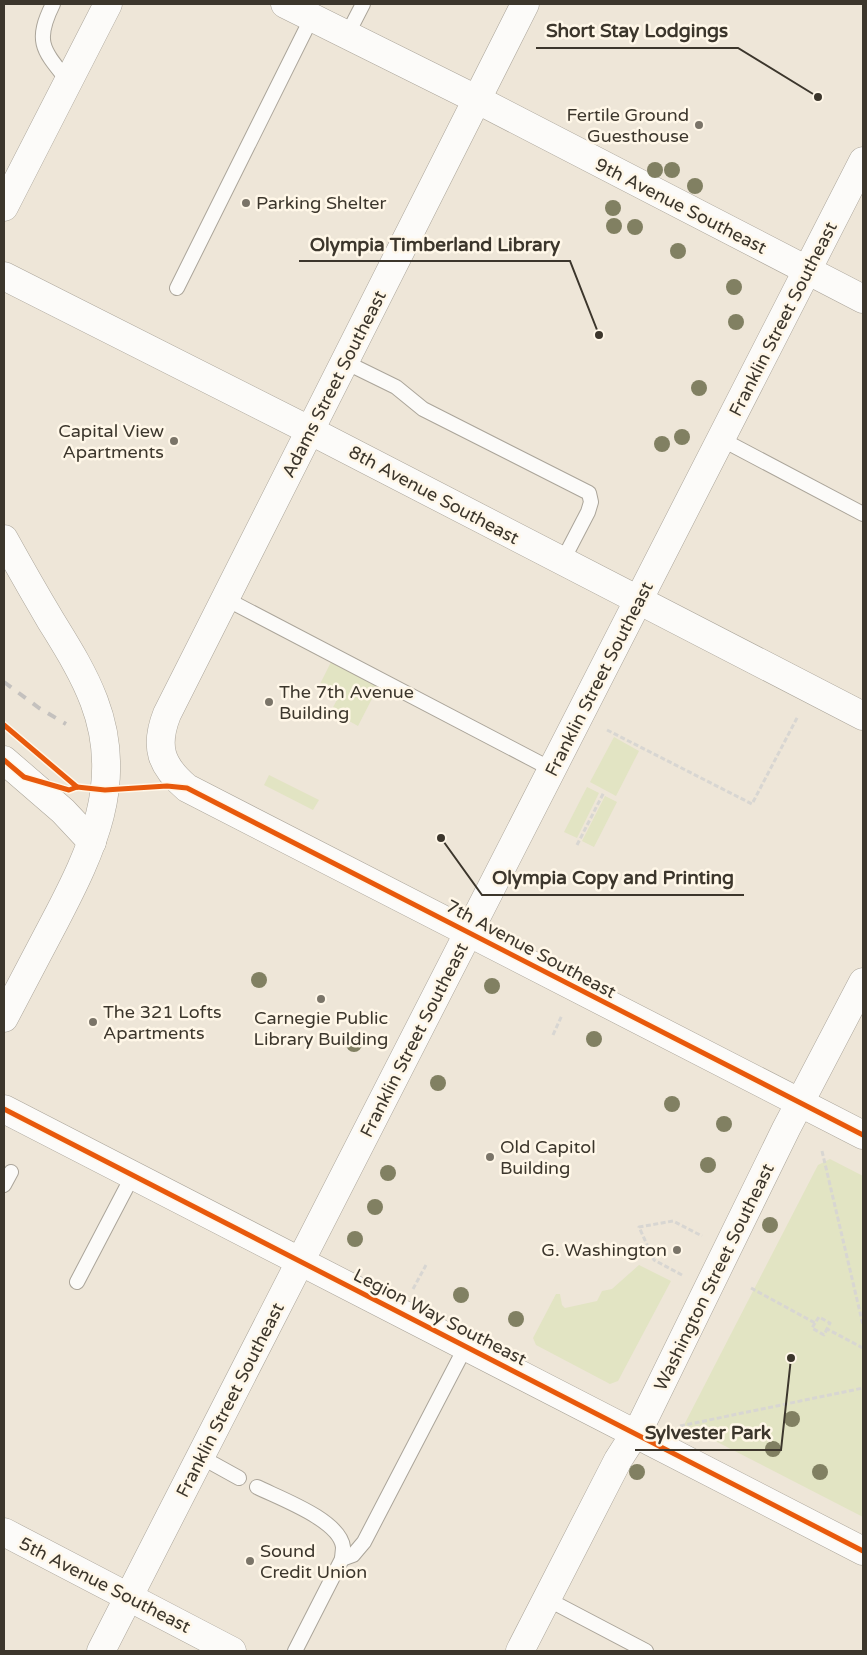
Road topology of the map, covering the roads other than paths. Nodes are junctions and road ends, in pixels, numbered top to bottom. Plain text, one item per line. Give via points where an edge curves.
1 (54, 4) edge
2 (108, 4) edge
3 (285, 4) edge
4 (363, 4) edge
5 (525, 4) edge
6 (312, 17) junction
7 (347, 35) junction
8 (68, 81) junction
9 (476, 100) junction
10 (863, 161) edge
11 (4, 207) edge
12 (808, 270) junction
13 (4, 276) edge
14 (177, 288) dead end
15 (863, 299) edge
16 (345, 362) junction
17 (311, 431) junction
18 (721, 439) junction
19 (863, 514) edge
20 (4, 539) edge
21 (562, 562) junction
22 (226, 599) junction
23 (640, 601) junction
24 (863, 716) edge
25 (4, 760) edge
26 (167, 767) joint
27 (553, 770) junction
28 (92, 842) junction
29 (469, 932) junction
30 (863, 982) edge
31 (4, 1018) edge
32 (800, 1102) junction
33 (4, 1109) edge
34 (863, 1135) edge
35 (11, 1172) dead end
36 (133, 1175) junction
37 (4, 1185) edge
38 (301, 1261) junction
39 (77, 1282) dead end
40 (466, 1346) junction
41 (634, 1434) junction
42 (201, 1457) junction
43 (239, 1478) dead end
44 (257, 1487) dead end
45 (4, 1532) edge
46 (863, 1551) edge
47 (342, 1559) junction
48 (129, 1597) junction
49 (547, 1599) junction
50 (102, 1651) edge
51 (232, 1651) edge
52 (295, 1651) edge
53 (520, 1651) edge
54 (646, 1651) edge

1 - 8 lane via 42,36 47,56
2 - 8 street
3 - 6 street, 9th Avenue Southeast
4 - 7 lane
5 - 9 street, Adams Street Southeast
6 - 7 street, 9th Avenue Southeast
6 - 14 lane
7 - 9 street, 9th Avenue Southeast
8 - 11 street
9 - 12 street, 9th Avenue Southeast
9 - 16 street, Adams Street Southeast
10 - 12 street, Franklin Street Southeast
12 - 15 street, 9th Avenue Southeast
12 - 18 street, Franklin Street Southeast
13 - 17 street, 8th Avenue Southeast
16 - 17 street, Adams Street Southeast
16 - 21 lane via 396,387 423,409 589,493 588,512
17 - 21 street, 8th Avenue Southeast
17 - 22 street, Adams Street Southeast
18 - 19 lane
18 - 23 street, Franklin Street Southeast
20 - 28 street via 81,670 95,702 103,730 106,776 102,809
21 - 23 street, 8th Avenue Southeast
22 - 26 street, Adams Street Southeast via 162,727 161,753
22 - 27 lane
23 - 24 street, 8th Avenue Southeast
23 - 27 street, Franklin Street Southeast
25 - 28 street via 63,811
26 - 29 street, 7th Avenue Southeast via 187,788
27 - 29 street, Franklin Street Southeast
28 - 31 street via 79,874
29 - 32 street, 7th Avenue Southeast
29 - 38 street, Franklin Street Southeast
30 - 32 street, Washington Street Southeast
32 - 34 street, 7th Avenue Southeast
32 - 41 street, Washington Street Southeast via 652,1404
33 - 36 street, Legion Way Southeast
35 - 37 lane
36 - 38 street, Legion Way Southeast
36 - 39 lane
38 - 40 street, Legion Way Southeast
38 - 42 street, Franklin Street Southeast
40 - 41 street, Legion Way Southeast
40 - 47 lane via 364,1542 353,1555
41 - 46 street, Legion Way Southeast
41 - 49 street, Washington Street Southeast
42 - 43 lane
42 - 48 street, Franklin Street Southeast
44 - 47 lane via 324,1522 337,1534 343,1546
45 - 48 street, 5th Avenue Southeast
47 - 52 lane
48 - 50 street, Franklin Street Southeast
48 - 51 street, 5th Avenue Southeast
49 - 53 street, Washington Street Southeast
49 - 54 lane

